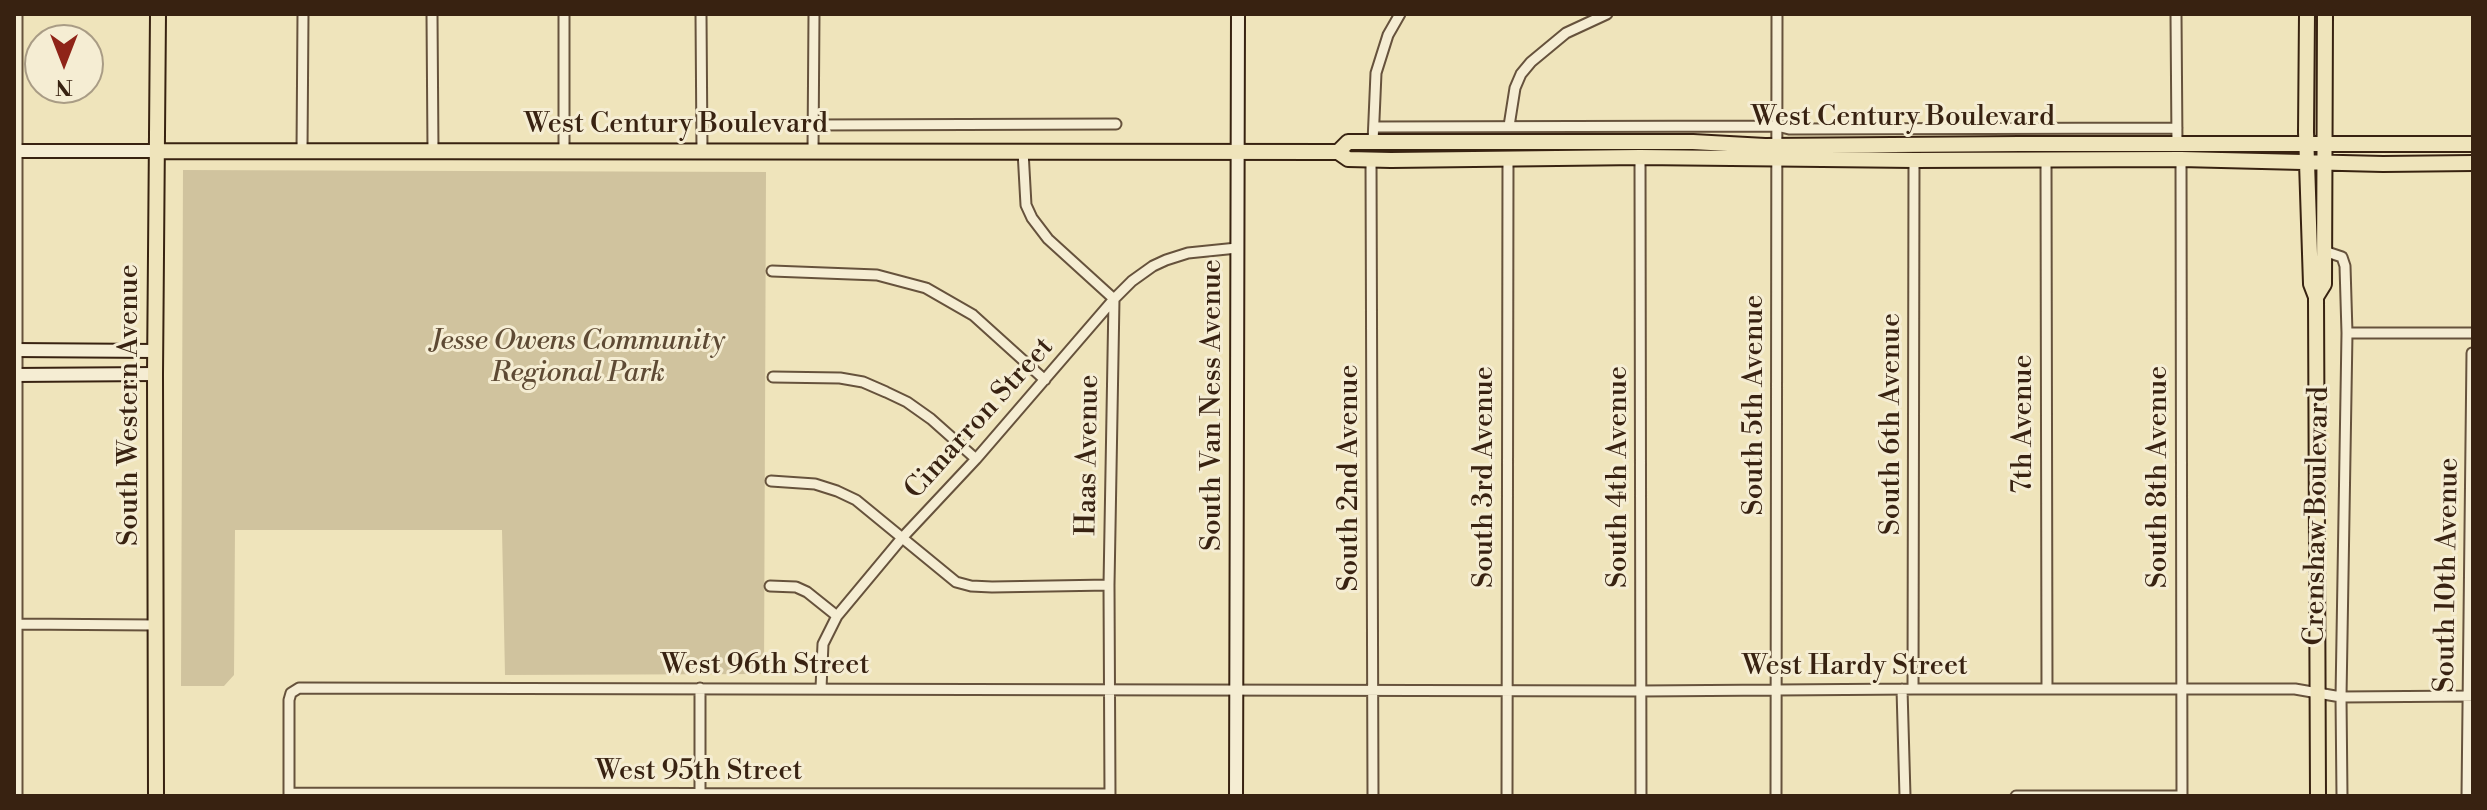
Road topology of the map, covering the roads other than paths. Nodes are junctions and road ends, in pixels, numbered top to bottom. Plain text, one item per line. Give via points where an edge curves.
1 (17, 14) edge
2 (158, 14) edge
3 (303, 14) edge
4 (432, 14) edge
5 (564, 14) edge
6 (701, 14) edge
7 (814, 14) edge
8 (1238, 14) edge
9 (1400, 14) edge
10 (1607, 14) edge
11 (1777, 14) edge
12 (2176, 14) edge
13 (2307, 14) edge
14 (2325, 14) edge
15 (1116, 124) dead end
16 (813, 125) junction
17 (1509, 126) junction
18 (1777, 126) junction
19 (1374, 134) junction
20 (2177, 136) junction
21 (2307, 144) junction
22 (2325, 144) junction
23 (2473, 144) edge
24 (16, 151) edge
25 (157, 151) junction
26 (302, 151) junction
27 (433, 151) junction
28 (564, 151) junction
29 (702, 151) junction
30 (813, 151) junction
31 (1023, 151) junction
32 (1238, 151) junction
33 (1338, 152) junction
34 (1777, 152) junction
35 (1640, 157) junction
36 (1508, 158) junction
37 (1371, 159) junction
38 (2181, 159) junction
39 (1914, 160) junction
40 (2046, 160) junction
41 (2308, 162) junction
42 (2325, 162) junction
43 (2473, 163) edge
44 (1237, 248) junction
45 (2324, 251) junction
46 (772, 271) dead end
47 (2316, 297) junction
48 (1114, 299) junction
49 (2347, 333) junction
50 (2473, 333) edge
51 (16, 350) edge
52 (155, 351) junction
53 (2472, 353) edge
54 (155, 374) junction
55 (16, 375) edge
56 (773, 377) dead end
57 (1045, 380) junction
58 (976, 459) junction
59 (771, 481) dead end
60 (902, 538) junction
61 (1109, 585) junction
62 (770, 586) dead end
63 (837, 616) junction
64 (16, 624) edge
65 (156, 625) junction
66 (700, 688) junction
67 (821, 688) junction
68 (1776, 689) junction
69 (1908, 689) junction
70 (2047, 689) junction
71 (2181, 689) junction
72 (1109, 690) junction
73 (1236, 690) junction
74 (1373, 690) junction
75 (1507, 690) junction
76 (1641, 691) junction
77 (2317, 693) junction
78 (2471, 696) edge
79 (2341, 697) junction
80 (289, 795) edge
81 (700, 795) edge
82 (1110, 795) edge
83 (17, 796) edge
84 (156, 796) edge
85 (1236, 796) edge
86 (1373, 796) edge
87 (1507, 796) edge
88 (1641, 796) edge
89 (1776, 796) edge
90 (1905, 796) edge
91 (2016, 796) edge
92 (2182, 796) edge
93 (2318, 796) edge
94 (2342, 796) edge
95 (2467, 796) edge

1 - 24 street
2 - 25 main road, South Western Avenue
3 - 26 street
4 - 27 street
5 - 28 street
6 - 29 street
7 - 16 street
8 - 32 street, South Van Ness Avenue
9 - 19 street via 1376,73
10 - 17 street via 1566,33 1531,62 1515,88
11 - 18 street, South 5th Avenue
12 - 20 street
13 - 21 main road, Crenshaw Boulevard
14 - 22 main road, Crenshaw Boulevard
15 - 16 street, West Century Boulevard
16 - 30 street
17 - 18 street, West Century Boulevard
17 - 19 street, West Century Boulevard
18 - 20 street, West Century Boulevard
18 - 34 street, South 5th Avenue
19 - 33 main road, West Century Boulevard via 1348,142
19 - 34 main road, West Century Boulevard via 1693,142
20 - 21 main road, West Century Boulevard
20 - 34 main road, West Century Boulevard
21 - 22 main road, West Century Boulevard
21 - 41 main road, Crenshaw Boulevard
22 - 23 main road, West Century Boulevard
22 - 42 main road, Crenshaw Boulevard
24 - 25 street, West Century Boulevard
24 - 51 street
25 - 26 main road, West Century Boulevard
25 - 52 main road, South Western Avenue
26 - 27 main road, West Century Boulevard
27 - 28 main road, West Century Boulevard
28 - 29 main road, West Century Boulevard
29 - 30 main road, West Century Boulevard
30 - 31 main road, West Century Boulevard
31 - 32 main road, West Century Boulevard
31 - 48 street via 1026,205 1032,218
32 - 33 main road, West Century Boulevard
32 - 44 street, South Van Ness Avenue
33 - 37 main road, West Century Boulevard via 1348,159
34 - 35 main road, West Century Boulevard
34 - 39 main road, West Century Boulevard
34 - 68 street, South 5th Avenue
35 - 36 main road, West Century Boulevard
35 - 76 street, South 4th Avenue
36 - 37 main road, West Century Boulevard
36 - 75 street, South 3rd Avenue
37 - 74 street, South 2nd Avenue
38 - 40 main road, West Century Boulevard
38 - 41 main road, West Century Boulevard
38 - 71 street, South 8th Avenue
39 - 40 main road, West Century Boulevard
39 - 69 street, South 6th Avenue
40 - 70 street, 7th Avenue
41 - 42 main road, West Century Boulevard
41 - 47 main road, Crenshaw Boulevard via 2311,284
42 - 43 main road, West Century Boulevard
42 - 45 main road, Crenshaw Boulevard
44 - 48 street, Cimarron Street via 1166,260
44 - 73 street, South Van Ness Avenue
45 - 47 main road, Crenshaw Boulevard via 2324,284
45 - 49 street, Crenshaw Boulevard via 2342,257 2345,266
46 - 57 street via 877,275 926,288 973,315
47 - 77 main road, Crenshaw Boulevard
48 - 57 street, Cimarron Street
48 - 61 street, Haas Avenue
49 - 50 street
49 - 79 street, Crenshaw Boulevard
51 - 52 street
51 - 55 street
52 - 54 main road, South Western Avenue
53 - 78 street, South 10th Avenue
54 - 55 street
54 - 65 main road, South Western Avenue
55 - 64 street
56 - 58 street via 863,382 907,402
57 - 58 street, Cimarron Street
58 - 60 street, Cimarron Street
59 - 60 street via 837,491 875,513
60 - 61 street via 942,573 971,586
60 - 63 street, Cimarron Street
61 - 72 street, Haas Avenue
62 - 63 street via 796,587
63 - 67 street, Cimarron Street via 823,644
64 - 65 street
64 - 83 street
65 - 84 main road, South Western Avenue
66 - 67 street, West 96th Street
66 - 80 street, West 96th Street via 294,691 289,700
66 - 81 street
67 - 72 street, West 96th Street
68 - 69 street, West Hardy Street
68 - 76 street, West Hardy Street
68 - 89 street, South 5th Avenue
69 - 70 street, West Hardy Street
69 - 90 street, South 6th Avenue
70 - 71 street, West Hardy Street
71 - 77 street, West Hardy Street
71 - 92 street, South 8th Avenue
72 - 73 street, West 96th Street
72 - 82 street, Haas Avenue
73 - 74 street, West Hardy Street
73 - 85 street, South Van Ness Avenue
74 - 75 street, West Hardy Street
74 - 86 street, South 2nd Avenue
75 - 76 street, West Hardy Street
75 - 87 street, South 3rd Avenue
76 - 88 street, South 4th Avenue
77 - 79 street, West Hardy Street
77 - 93 main road, Crenshaw Boulevard
78 - 79 street, West Hardy Street
78 - 95 street, South 10th Avenue
79 - 94 street, Crenshaw Boulevard
80 - 81 street, West 95th Street
81 - 82 street, West 95th Street
91 - 92 street

